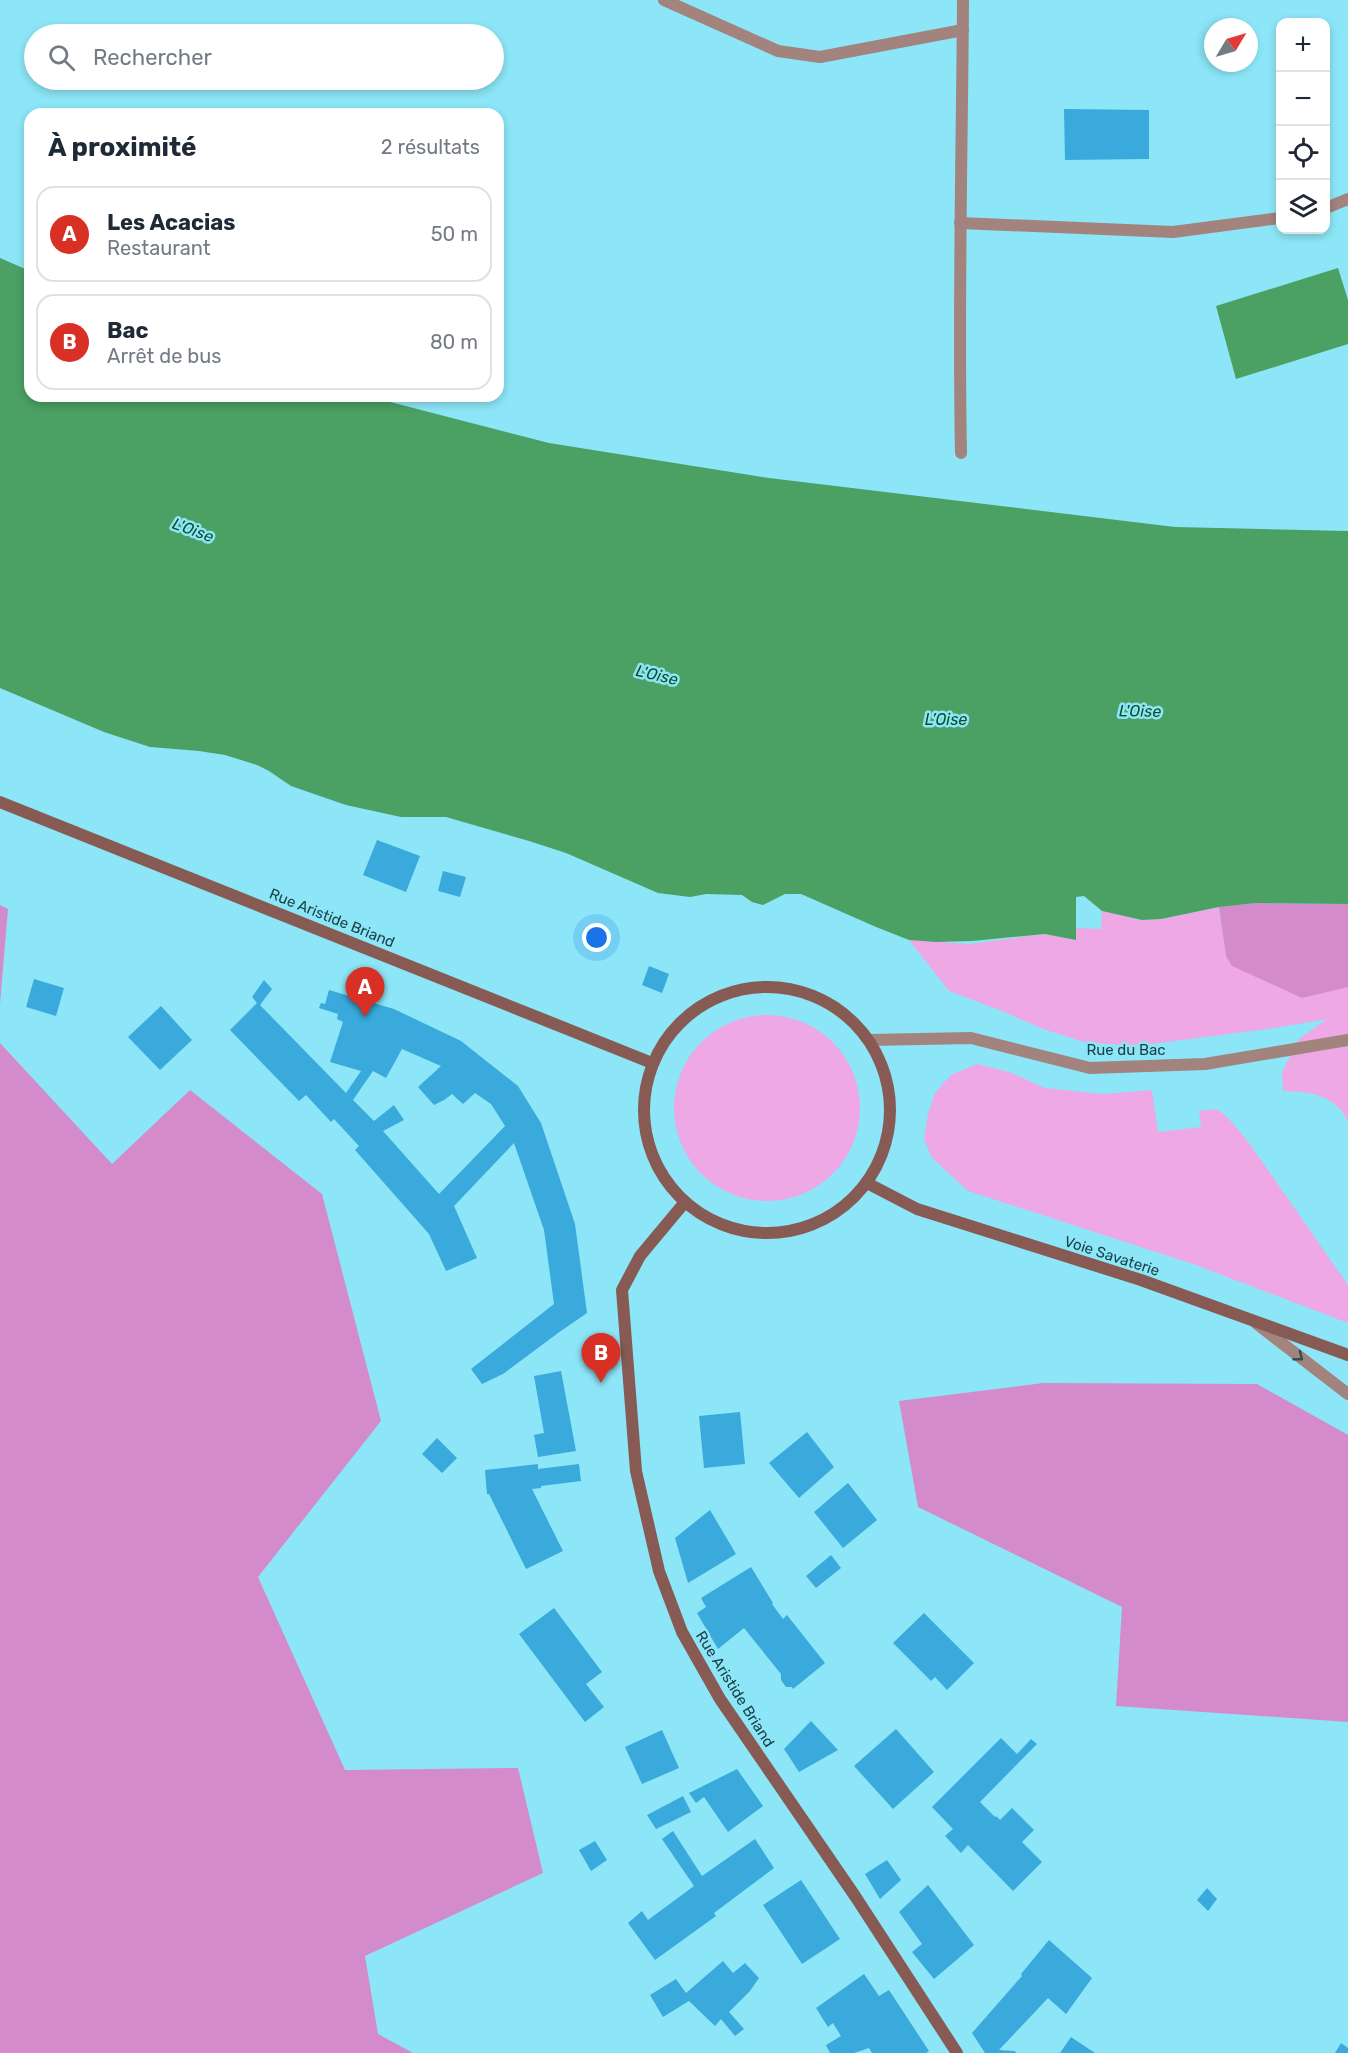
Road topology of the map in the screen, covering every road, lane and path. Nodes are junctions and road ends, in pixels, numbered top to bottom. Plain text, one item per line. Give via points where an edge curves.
1 (664, 0) edge
2 (963, 0) edge
3 (963, 30) junction
4 (1348, 199) edge
5 (1330, 206) edge
6 (1276, 219) edge
7 (960, 223) junction
8 (961, 453) dead end
9 (0, 802) edge
10 (869, 1040) junction
11 (1348, 1040) edge
12 (652, 1063) junction
13 (867, 1183) junction
14 (685, 1202) junction
15 (1253, 1321) junction
16 (1348, 1355) edge
17 (1348, 1394) edge
18 (957, 2053) edge

1 - 3 street via 778,51 820,57
2 - 3 street
3 - 7 street
4 - 5 street
6 - 7 street via 1173,232
7 - 8 street
9 - 12 main road, Rue Aristide Briand
10 - 11 street, Rue du Bac via 971,1038 1090,1068 1205,1064
10 - 12 main road via 843,1013 810,994 773,986 744,989 700,1006 672,1030
10 - 13 main road via 885,1075 891,1112 884,1150
12 - 14 main road via 644,1100 647,1138 661,1173
13 - 14 main road via 837,1212 801,1229 760,1233 720,1224
13 - 15 main road, Voie Savaterie via 917,1209 1141,1280
14 - 18 main road, Rue Aristide Briand via 640,1256 622,1290 636,1471 659,1571 682,1632 720,1699
15 - 16 main road, Voie Savaterie
15 -> 17 street

